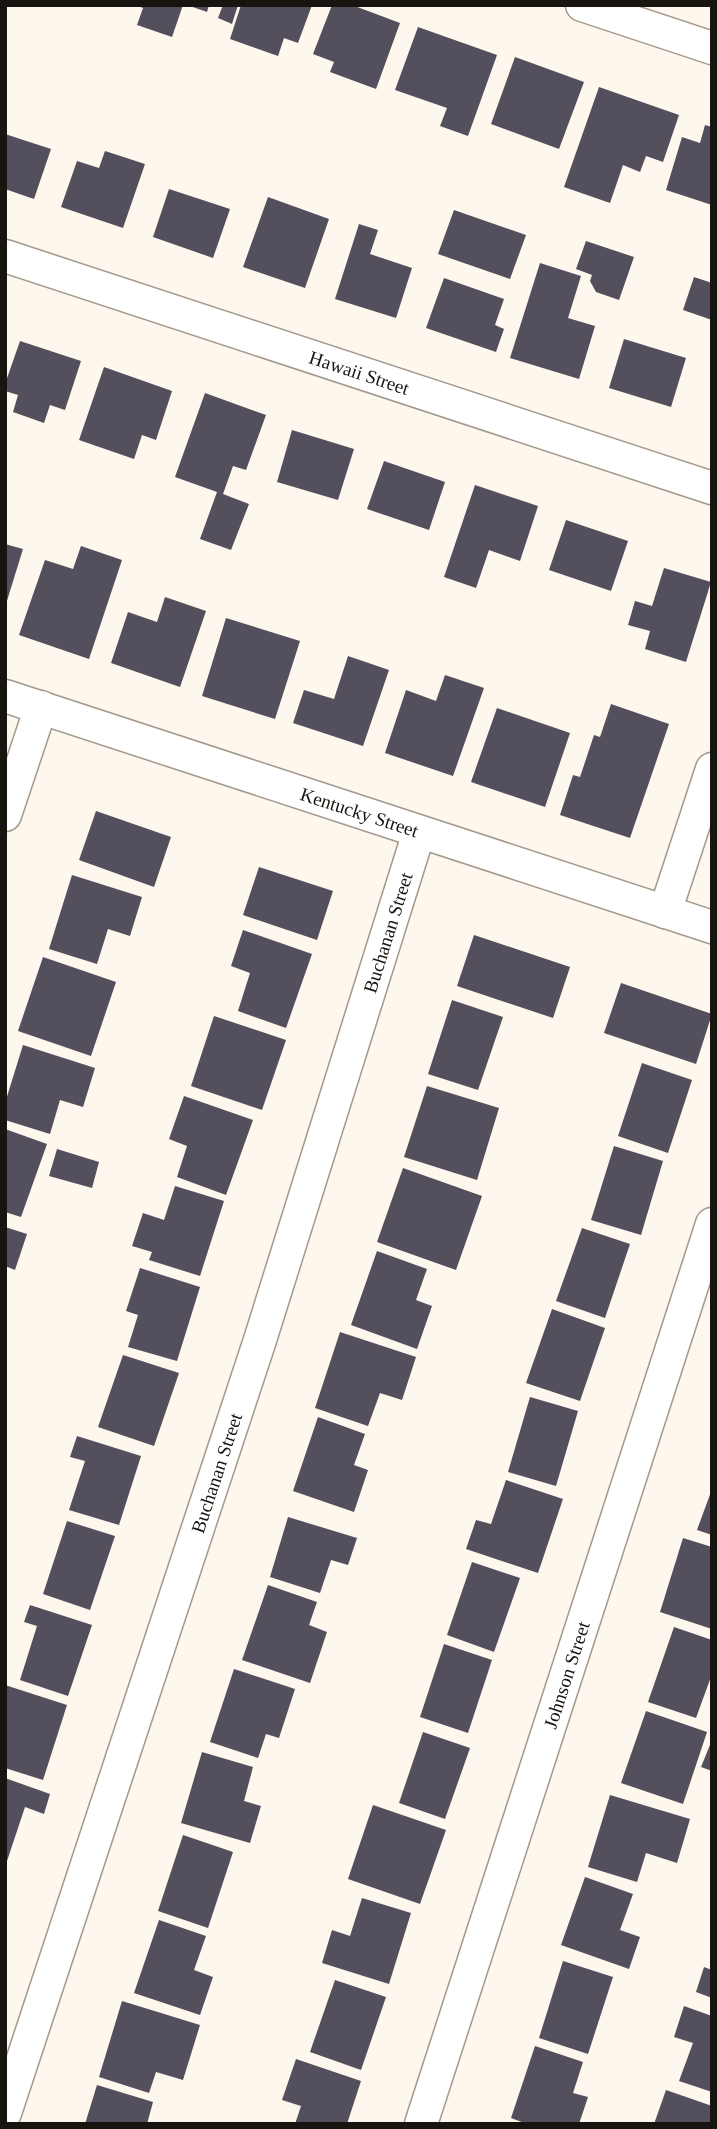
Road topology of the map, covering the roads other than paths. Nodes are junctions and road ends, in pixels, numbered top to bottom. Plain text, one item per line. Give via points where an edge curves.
1 (582, 5) edge
2 (712, 48) edge
3 (5, 256) edge
4 (712, 488) edge
5 (5, 696) edge
6 (41, 707) junction
7 (712, 769) edge
8 (5, 815) edge
9 (419, 832) junction
10 (666, 912) junction
11 (712, 928) edge
12 (712, 1224) edge
13 (5, 2113) edge
14 (421, 2124) edge

1 - 2 street
3 - 4 street, Hawaii Street
5 - 6 street, Kentucky Street
6 - 8 street
6 - 9 street, Kentucky Street
7 - 10 street
9 - 10 street, Kentucky Street
9 - 13 street, Buchanan Street via 260,1340
10 - 11 street, Kentucky Street
12 - 14 street, Johnson Street

